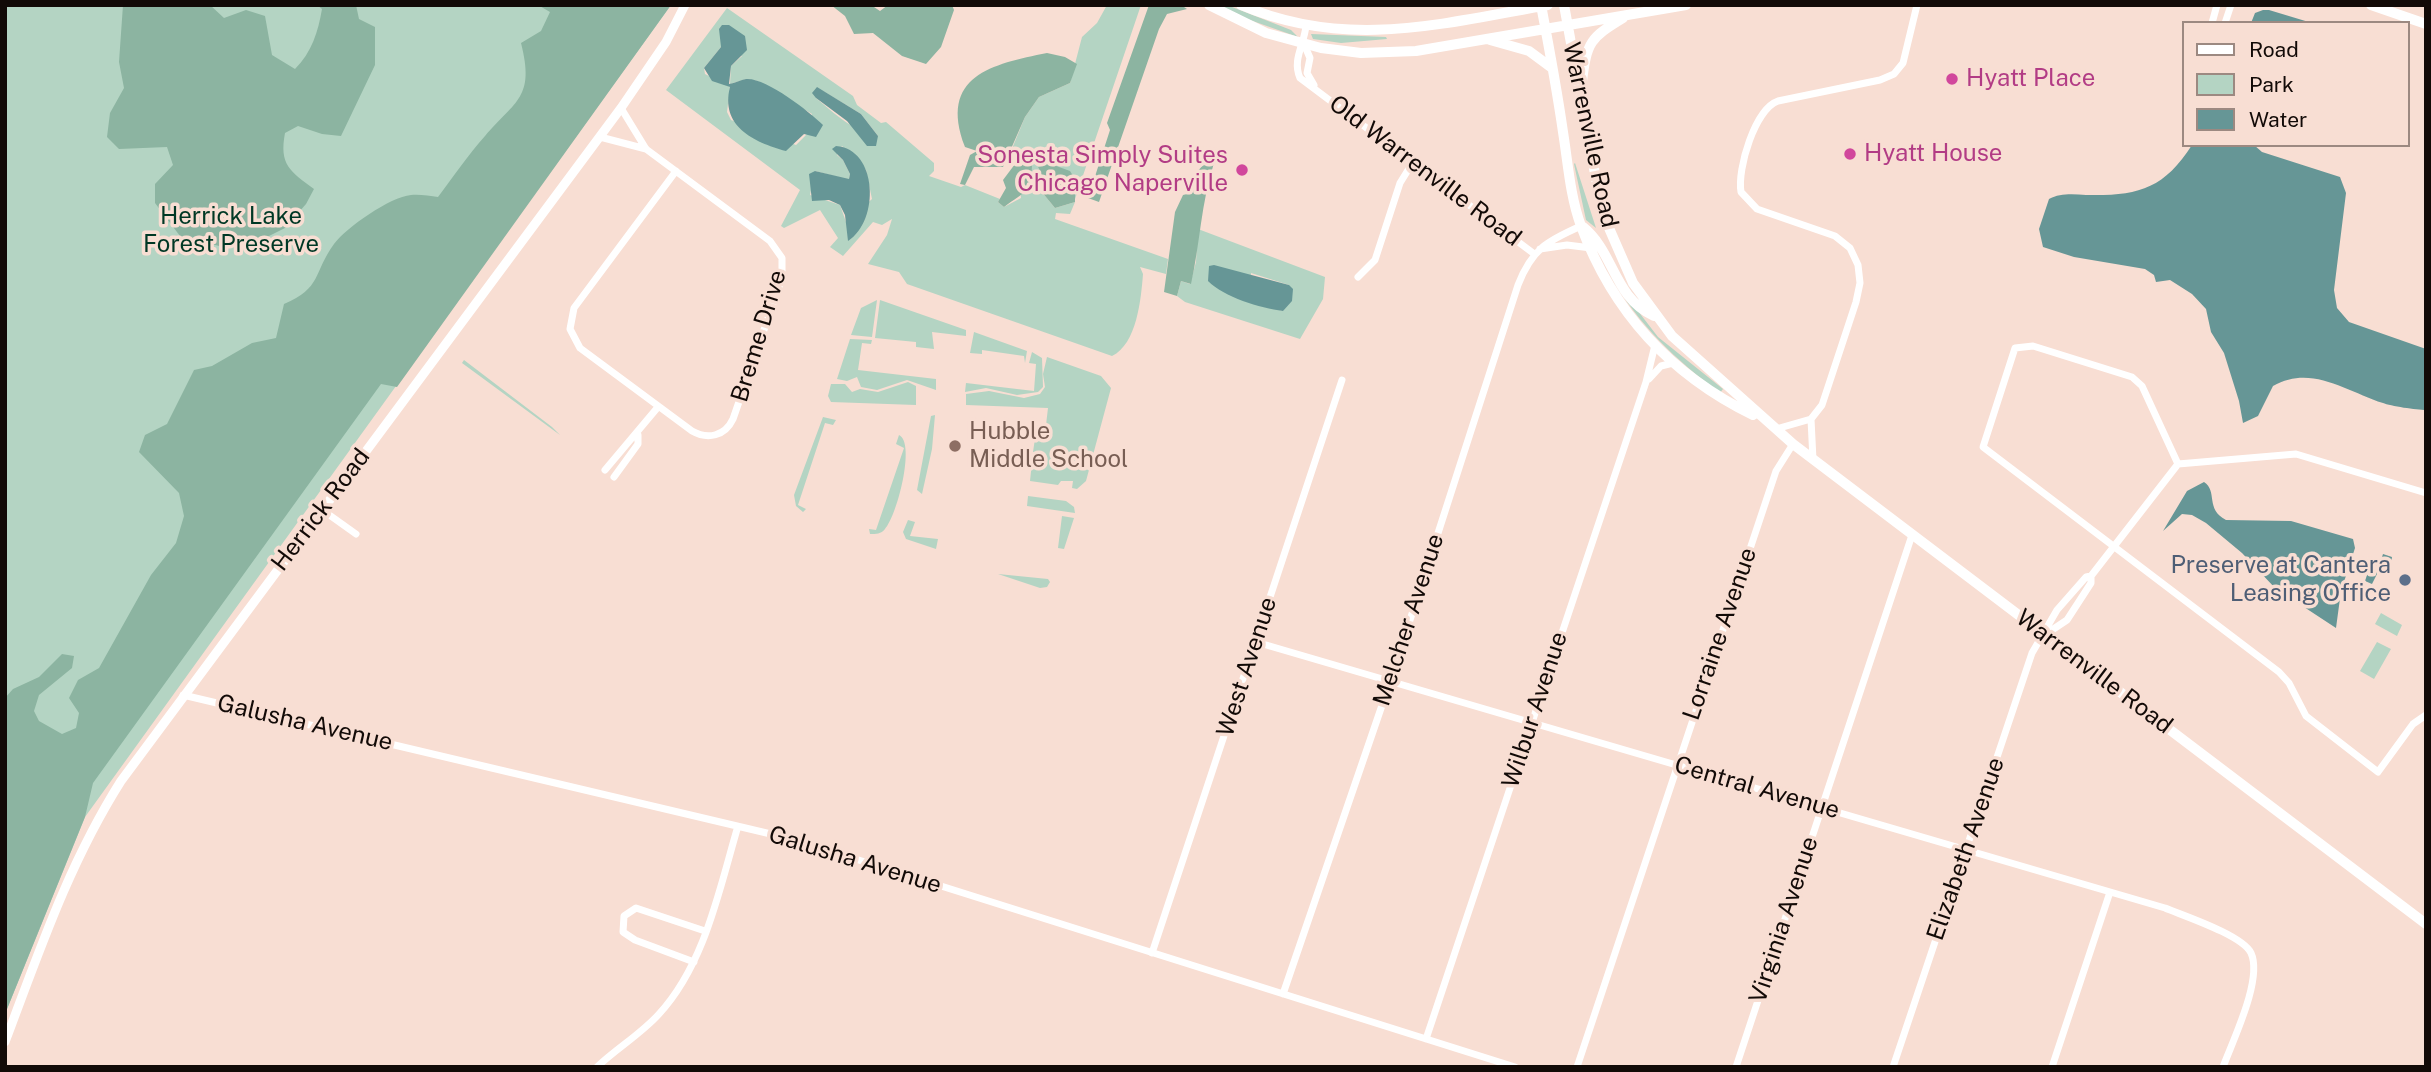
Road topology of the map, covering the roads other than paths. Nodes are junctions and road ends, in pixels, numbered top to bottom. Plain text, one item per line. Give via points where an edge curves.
1 (685, 5) edge
2 (1209, 5) edge
3 (1241, 5) edge
4 (1504, 5) edge
5 (1564, 5) edge
6 (1686, 5) edge
7 (1917, 5) edge
8 (2371, 5) edge
9 (1544, 6) edge
10 (1494, 14) junction
11 (1629, 15) junction
12 (2426, 24) edge
13 (1567, 25) junction
14 (1306, 26) junction
15 (1545, 28) junction
16 (1483, 39) junction
17 (1304, 44) junction
18 (1552, 68) junction
19 (1316, 88) junction
20 (1580, 94) junction
21 (621, 108) junction
22 (600, 137) junction
23 (646, 149) junction
24 (1413, 162) junction
25 (676, 171) junction
26 (1581, 226) junction
27 (1591, 248) junction
28 (1536, 251) junction
29 (1358, 277) dead end
30 (1657, 318) junction
31 (1655, 345) junction
32 (1673, 363) junction
33 (1342, 380) dead end
34 (1646, 382) junction
35 (659, 407) junction
36 (1762, 419) junction
37 (1811, 419) junction
38 (1775, 429) junction
39 (638, 435) junction
40 (1793, 444) junction
41 (1814, 460) junction
42 (2178, 464) junction
43 (605, 470) dead end
44 (614, 477) dead end
45 (2426, 494) edge
46 (321, 509) junction
47 (356, 534) dead end
48 (1912, 535) junction
49 (2113, 547) junction
50 (2091, 576) junction
51 (2045, 635) junction
52 (1256, 642) junction
53 (1390, 682) junction
54 (183, 695) junction
55 (2426, 715) edge
56 (1531, 722) junction
57 (1676, 765) junction
58 (1821, 807) junction
59 (738, 826) junction
60 (1966, 850) junction
61 (2110, 892) junction
62 (2426, 924) edge
63 (705, 930) junction
64 (1152, 953) junction
65 (694, 962) junction
66 (1283, 994) junction
67 (1426, 1039) junction
68 (5, 1042) edge
69 (597, 1067) edge
70 (1515, 1067) edge
71 (1577, 1067) edge
72 (1735, 1067) edge
73 (1893, 1067) edge
74 (2052, 1067) edge
75 (2223, 1067) edge

1 - 21 street, Herrick Road
2 - 17 main road, Warrenville Road via 1258,30
3 - 14 main road
4 - 10 main road
5 - 13 main road
6 - 11 main road
7 - 37 street via 1899,70 1880,80 1770,104 1758,121 1741,169 1741,192 1749,203 1835,236 1850,248 1858,265 1856,302 1824,399
8 - 12 main road
9 - 10 main road
9 - 15 main road
10 - 14 main road via 1382,31
11 - 13 main road
11 - 20 main road via 1599,33 1587,47
13 - 15 main road, Warrenville Road
13 - 20 main road, Warrenville Road
14 - 17 street
15 - 16 main road, Warrenville Road
15 - 18 main road, Warrenville Road
16 - 17 main road, Warrenville Road via 1383,52
16 - 18 main road via 1520,47
17 - 19 street, Old Warrenville Road via 1310,58 1307,73
17 - 19 street, Old Warrenville Road via 1297,73
18 - 26 main road, Warrenville Road
19 - 24 street, Old Warrenville Road
20 - 30 main road, Warrenville Road via 1602,212 1620,259
21 - 22 street, Herrick Road
21 - 23 street, Breme Drive
22 - 23 street, Breme Drive
22 - 46 street, Herrick Road
23 - 25 street, Breme Drive
24 - 28 street, Old Warrenville Road
24 - 29 street via 1400,183 1375,260
25 - 35 street, Breme Drive via 574,308 570,323 571,335 580,348
25 - 35 street, Breme Drive via 775,245 783,271 725,431 699,435
26 - 27 main road, Warrenville Road
26 - 28 street
26 - 30 main road via 1595,237 1637,308
27 - 28 street via 1567,245
27 - 31 main road, Warrenville Road via 1619,304
28 - 53 street, Melcher Avenue via 1518,285
30 - 36 main road, Warrenville Road
31 - 32 main road, Warrenville Road
31 - 34 street, Wilbur Avenue
32 - 34 street via 1661,366
32 - 36 main road, Warrenville Road via 1718,397
33 - 52 street, West Avenue
34 - 56 street, Wilbur Avenue
35 - 39 street
36 - 38 main road, Warrenville Road
37 - 38 street
37 - 41 street
38 - 40 main road, Warrenville Road
39 - 43 street via 631,437
39 - 44 street via 638,444
40 - 41 main road, Warrenville Road
40 - 57 street, Lorraine Avenue via 1776,471
41 - 48 main road, Warrenville Road
42 - 45 street via 2296,454
42 - 49 street
42 - 49 street via 2142,386 2132,377 2033,346 2015,348 1983,447
46 - 47 street
46 - 54 street, Herrick Road
48 - 51 main road, Warrenville Road
48 - 58 street, Virginia Avenue
49 - 50 street
49 - 55 street via 2279,672 2306,716 2378,772 2413,724
50 - 51 street, Elizabeth Avenue via 2057,610
50 - 51 street via 2067,620
51 - 60 street, Elizabeth Avenue via 2032,653
51 - 62 main road, Warrenville Road
52 - 53 street, Central Avenue
52 - 64 street, West Avenue
53 - 56 street, Central Avenue
53 - 66 street, Melcher Avenue
54 - 59 street, Galusha Avenue
54 - 68 street, Herrick Road via 121,781 78,855
56 - 57 street, Central Avenue
56 - 67 street, Wilbur Avenue
57 - 58 street, Central Avenue
57 - 71 street, Lorraine Avenue
58 - 60 street, Central Avenue
58 - 72 street, Virginia Avenue
59 - 63 street
59 - 64 street, Galusha Avenue
60 - 61 street, Central Avenue
60 - 73 street, Elizabeth Avenue
61 - 74 street
61 - 75 street, Central Avenue via 2177,913 2236,939 2250,952 2254,977
63 - 65 street
63 - 65 street via 636,908 624,916 623,932
64 - 66 street, Galusha Avenue
65 - 69 street via 657,1017
66 - 67 street, Galusha Avenue
67 - 70 street, Galusha Avenue

